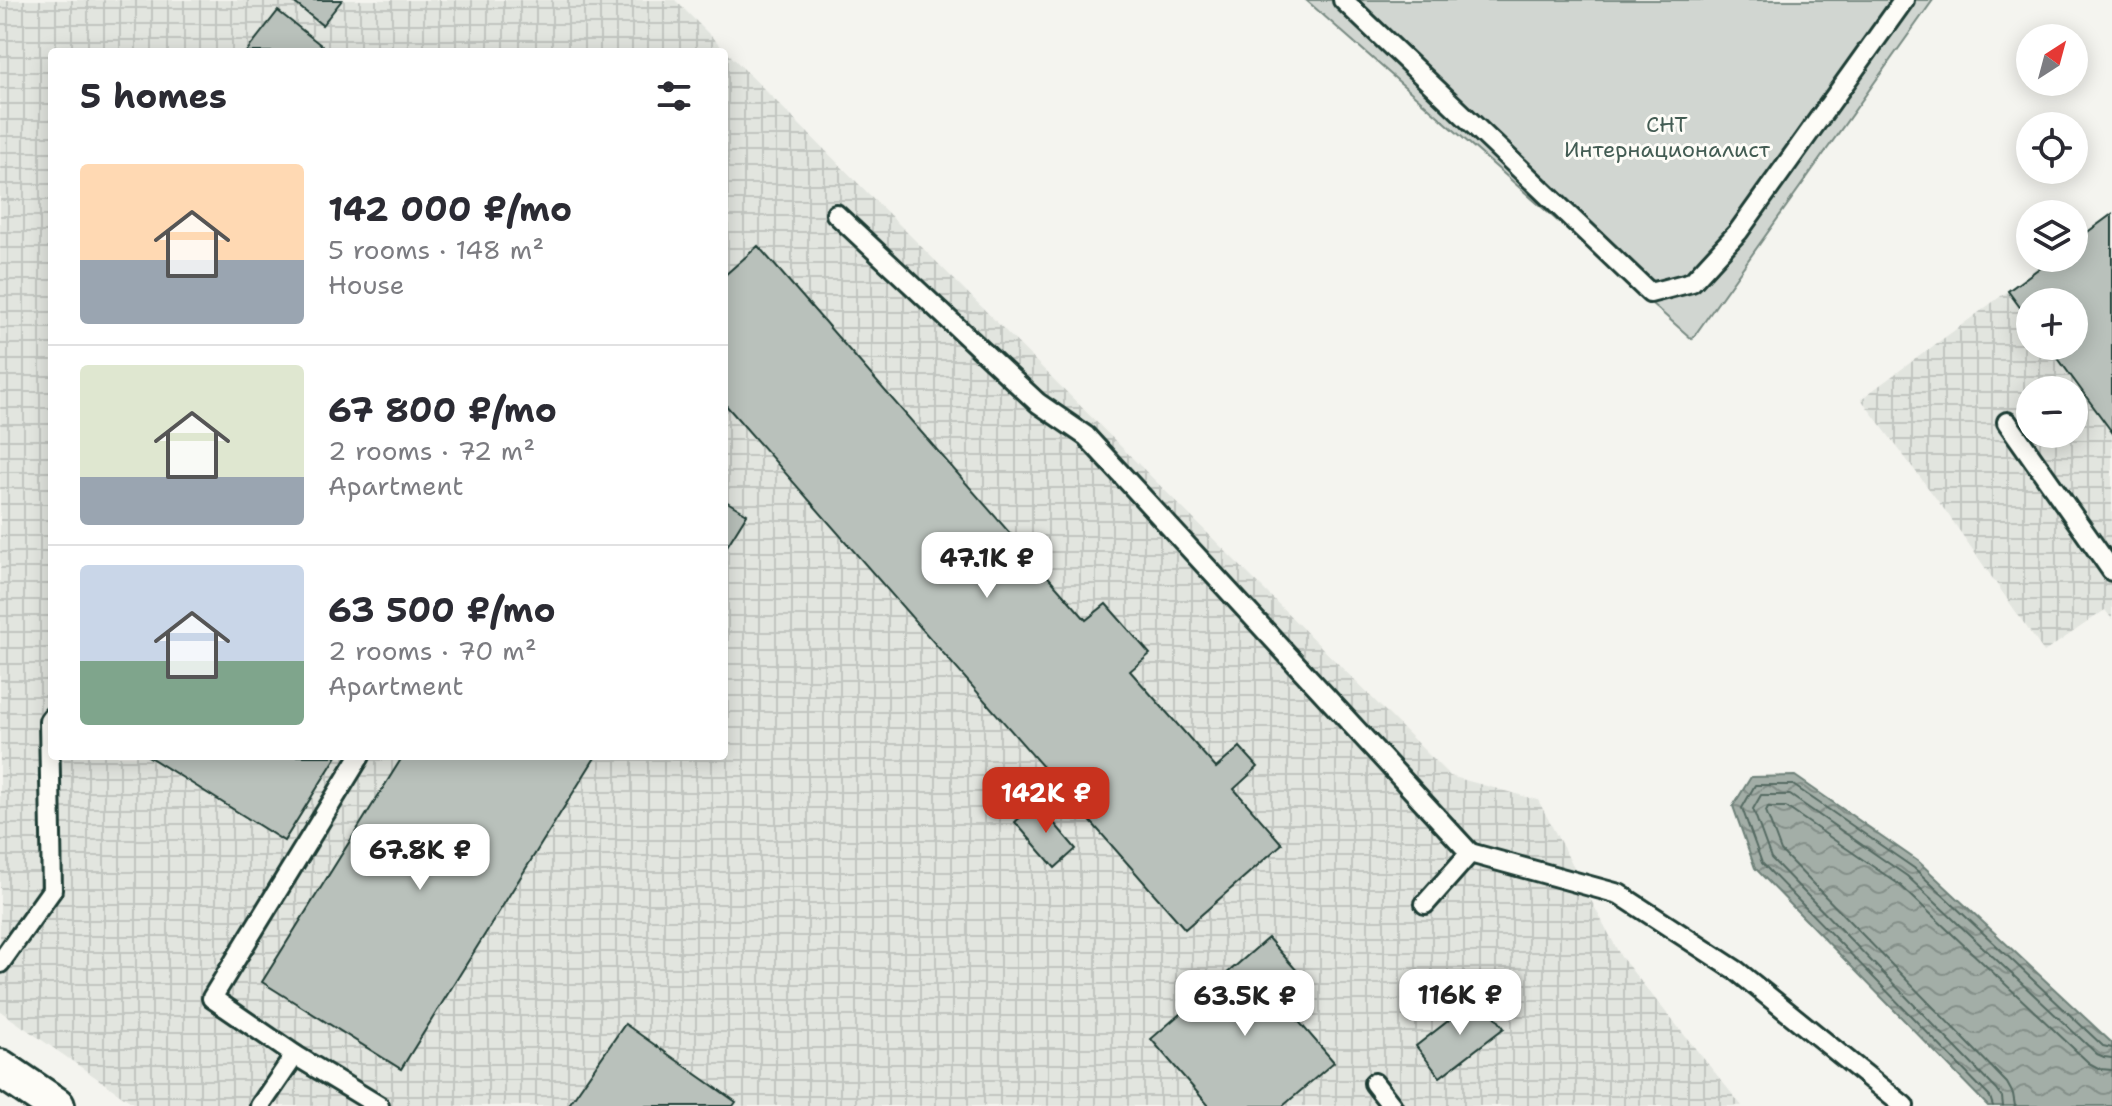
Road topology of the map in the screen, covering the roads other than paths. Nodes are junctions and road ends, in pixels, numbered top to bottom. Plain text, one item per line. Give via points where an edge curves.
1 (1904, 0) edge
2 (1354, 4) edge
3 (836, 214) dead end
4 (2007, 422) dead end
5 (2112, 571) edge
6 (50, 760) edge
7 (358, 760) edge
8 (1470, 853) junction
9 (1425, 904) dead end
10 (0, 963) edge
11 (295, 1055) junction
12 (0, 1068) edge
13 (1374, 1083) dead end
14 (56, 1106) edge
15 (260, 1106) edge
16 (379, 1106) edge
17 (1392, 1106) edge
18 (1904, 1106) edge

1 - 2 lane via 1738,232 1692,282 1650,293
3 - 8 lane via 1038,403 1086,436
4 - 5 lane
6 - 10 lane via 52,890
7 - 11 lane via 212,998
8 - 9 lane
8 - 18 lane via 1619,894 1737,971
11 - 15 lane
11 - 16 lane
12 - 14 street
13 - 17 lane

